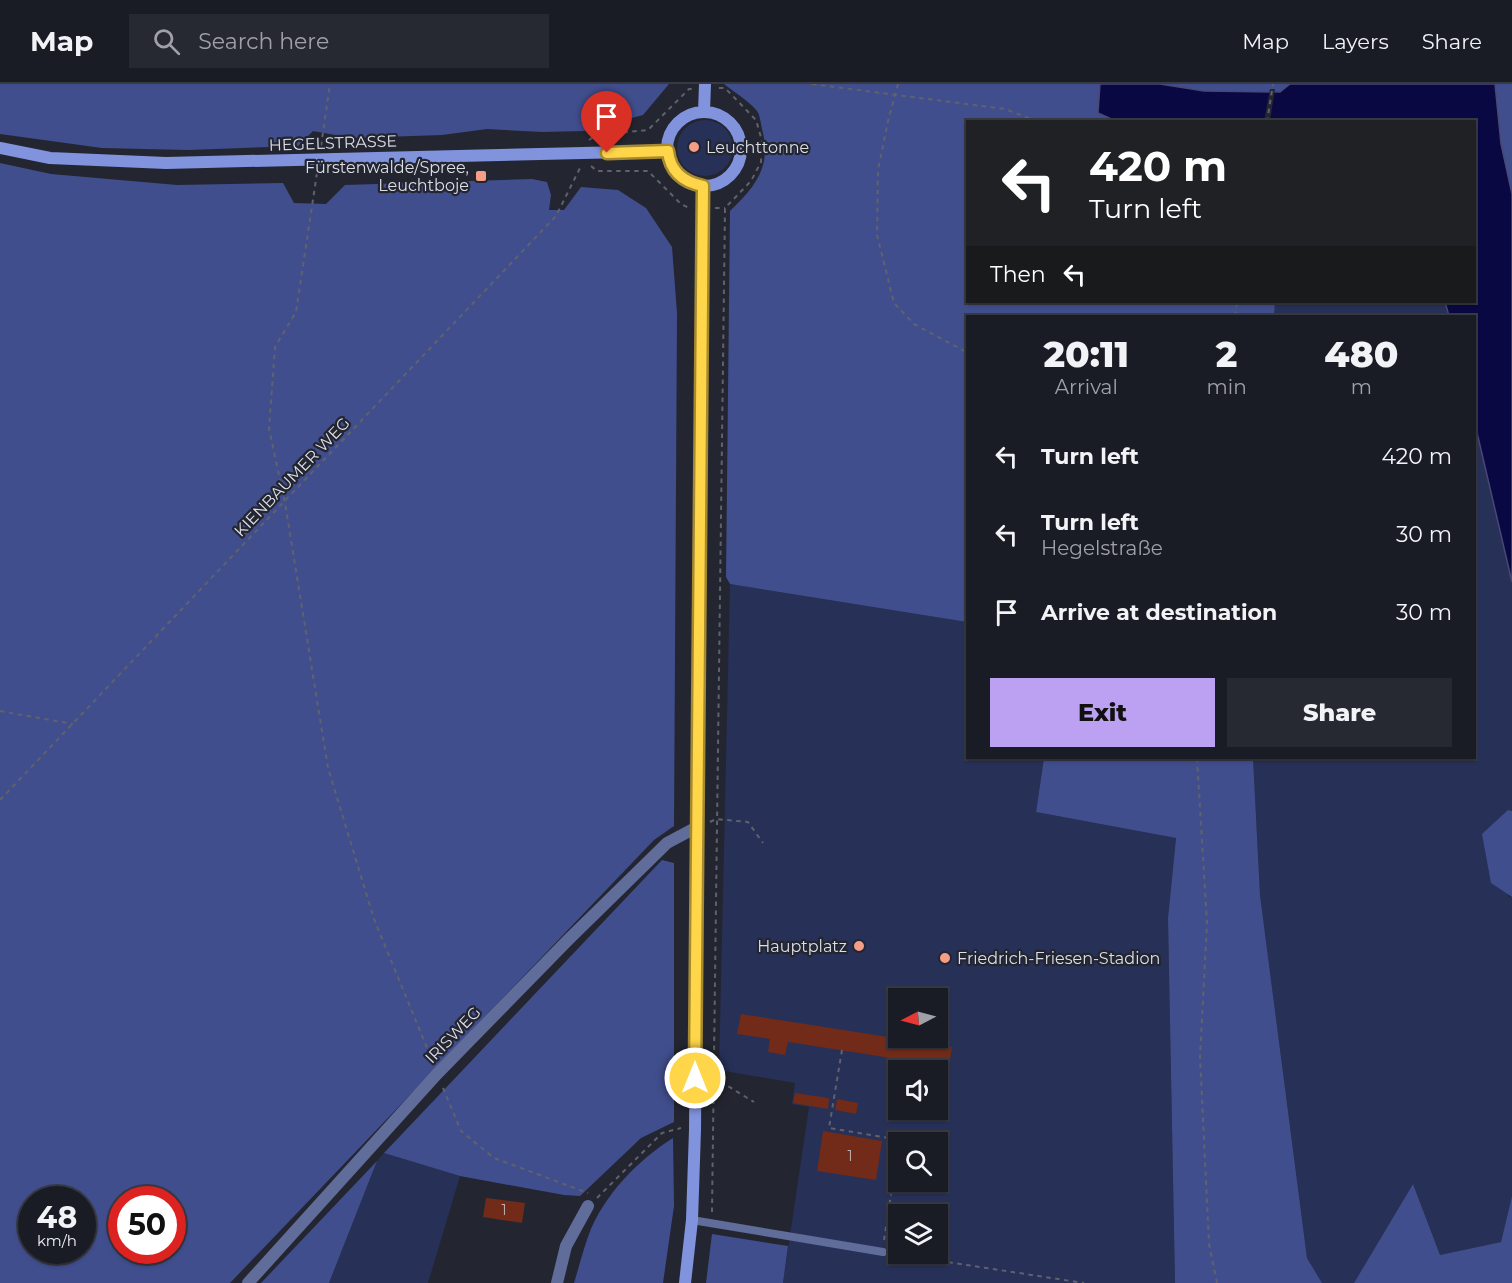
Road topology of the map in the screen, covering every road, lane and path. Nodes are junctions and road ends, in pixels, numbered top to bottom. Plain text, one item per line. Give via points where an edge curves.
1 (330, 84) edge
2 (812, 84) edge
3 (898, 84) edge
4 (1273, 84) edge
5 (705, 86) edge
6 (896, 94) junction
7 (704, 112) junction
8 (1034, 120) edge
9 (1267, 120) edge
10 (0, 148) edge
11 (668, 151) junction
12 (318, 160) junction
13 (589, 160) junction
14 (703, 186) junction
15 (703, 208) junction
16 (724, 208) junction
17 (966, 352) edge
18 (285, 502) junction
19 (0, 711) edge
20 (74, 724) junction
21 (1197, 759) edge
22 (0, 801) edge
23 (717, 819) junction
24 (696, 827) junction
25 (763, 843) dead end
26 (842, 1050) dead end
27 (437, 1074) junction
28 (713, 1077) junction
29 (754, 1102) dead end
30 (695, 1124) junction
31 (712, 1124) junction
32 (888, 1138) edge
33 (892, 1192) edge
34 (588, 1199) junction
35 (692, 1220) junction
36 (712, 1223) junction
37 (883, 1252) junction
38 (248, 1283) edge
39 (557, 1283) edge
40 (685, 1283) edge
41 (1084, 1283) edge
42 (1217, 1283) edge

1 - 12 path
2 - 6 path
3 - 6 path
4 - 9 path
5 - 7 main road
5 - 13 path via 689,89 648,130 589,139
5 - 16 path via 725,88 756,120 762,141 761,162 751,181
6 - 8 path via 1005,109
6 - 17 path via 878,170 877,235 894,303 914,324
7 - 11 main road via 685,117 676,125
7 - 14 main road via 720,115 731,123 738,133 741,158 727,179
10 - 12 main road, HEGELSTRASSE via 50,158 154,163
11 - 13 main road, HEGELSTRASSE
11 - 14 main road via 673,169 681,178
12 - 13 main road, HEGELSTRASSE
12 - 18 path via 296,312 275,348 269,429
13 - 15 path via 597,171 648,171 686,208
13 - 18 path, KIENBAUMER WEG via 580,168 556,216
14 - 15 main road
15 - 16 path
15 - 24 main road
16 - 23 path
18 - 20 path, KIENBAUMER WEG
18 - 27 path via 328,768 374,919
19 - 20 path
20 - 22 path, KIENBAUMER WEG
21 - 42 path via 1207,922 1201,1069 1209,1244
23 - 24 path
23 - 25 path via 748,822
23 - 28 path
24 - 27 street, IRISWEG via 667,843
24 - 30 main road
26 - 32 path via 829,1128
27 - 34 path via 461,1131 494,1158
27 - 38 street, IRISWEG
28 - 29 path
28 - 31 path
30 - 31 path
30 - 34 path via 662,1133
30 - 35 main road
31 - 36 path
33 - 37 path
34 - 39 street via 566,1246
35 - 36 lane
35 - 40 main road
36 - 37 lane
37 - 41 path

